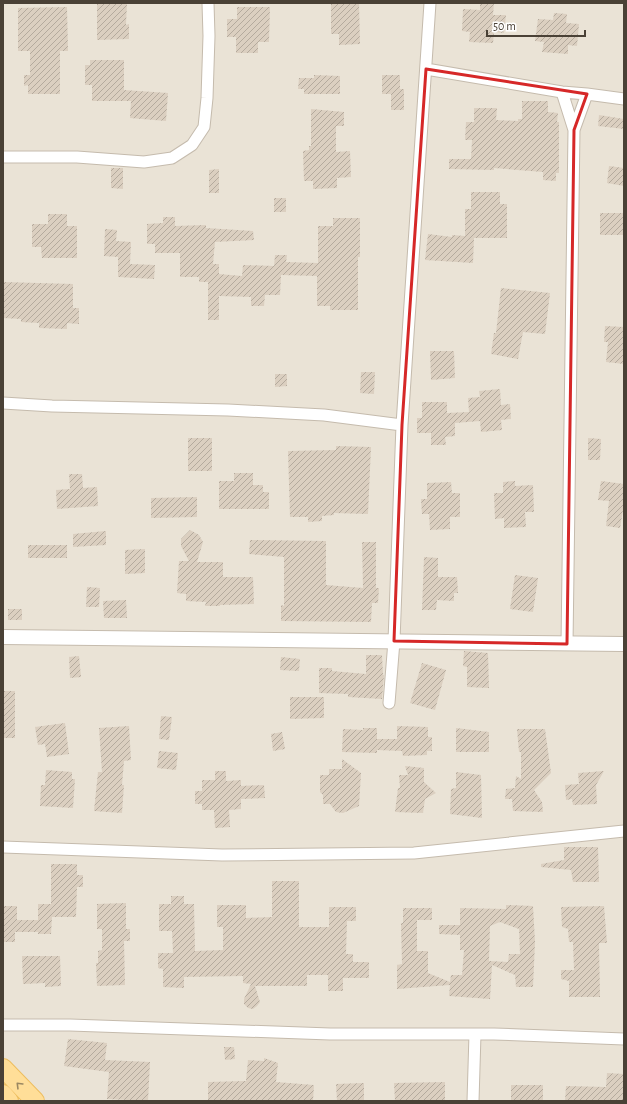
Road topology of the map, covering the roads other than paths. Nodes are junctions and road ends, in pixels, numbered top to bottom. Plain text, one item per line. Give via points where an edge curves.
1 (208, 3) edge
2 (430, 3) edge
3 (426, 69) junction
4 (562, 92) junction
5 (587, 94) junction
6 (624, 99) edge
7 (574, 130) junction
8 (3, 157) edge
9 (3, 403) edge
10 (402, 425) junction
11 (3, 637) edge
12 (394, 641) junction
13 (567, 644) junction
14 (624, 644) edge
15 (389, 704) dead end
16 (624, 831) edge
17 (3, 847) edge
18 (3, 1025) edge
19 (475, 1034) junction
20 (624, 1039) edge
21 (3, 1068) edge
22 (3, 1094) edge
23 (9, 1101) edge
24 (35, 1101) edge
25 (473, 1101) edge

1 - 8 street via 207,98 204,127 192,145 172,158 144,162 77,157
2 - 3 street
3 - 4 street
3 - 10 street
4 - 5 street
4 - 7 street
5 - 6 street
5 - 7 street
7 - 13 street
9 - 10 street via 324,415
10 - 12 street
11 - 12 street
12 - 13 street
12 - 15 street
13 - 14 street
16 - 17 street via 406,853 222,855
18 - 19 street via 330,1034
19 - 20 street
19 - 25 street
24 -> 21 main road
22 - 23 main road

